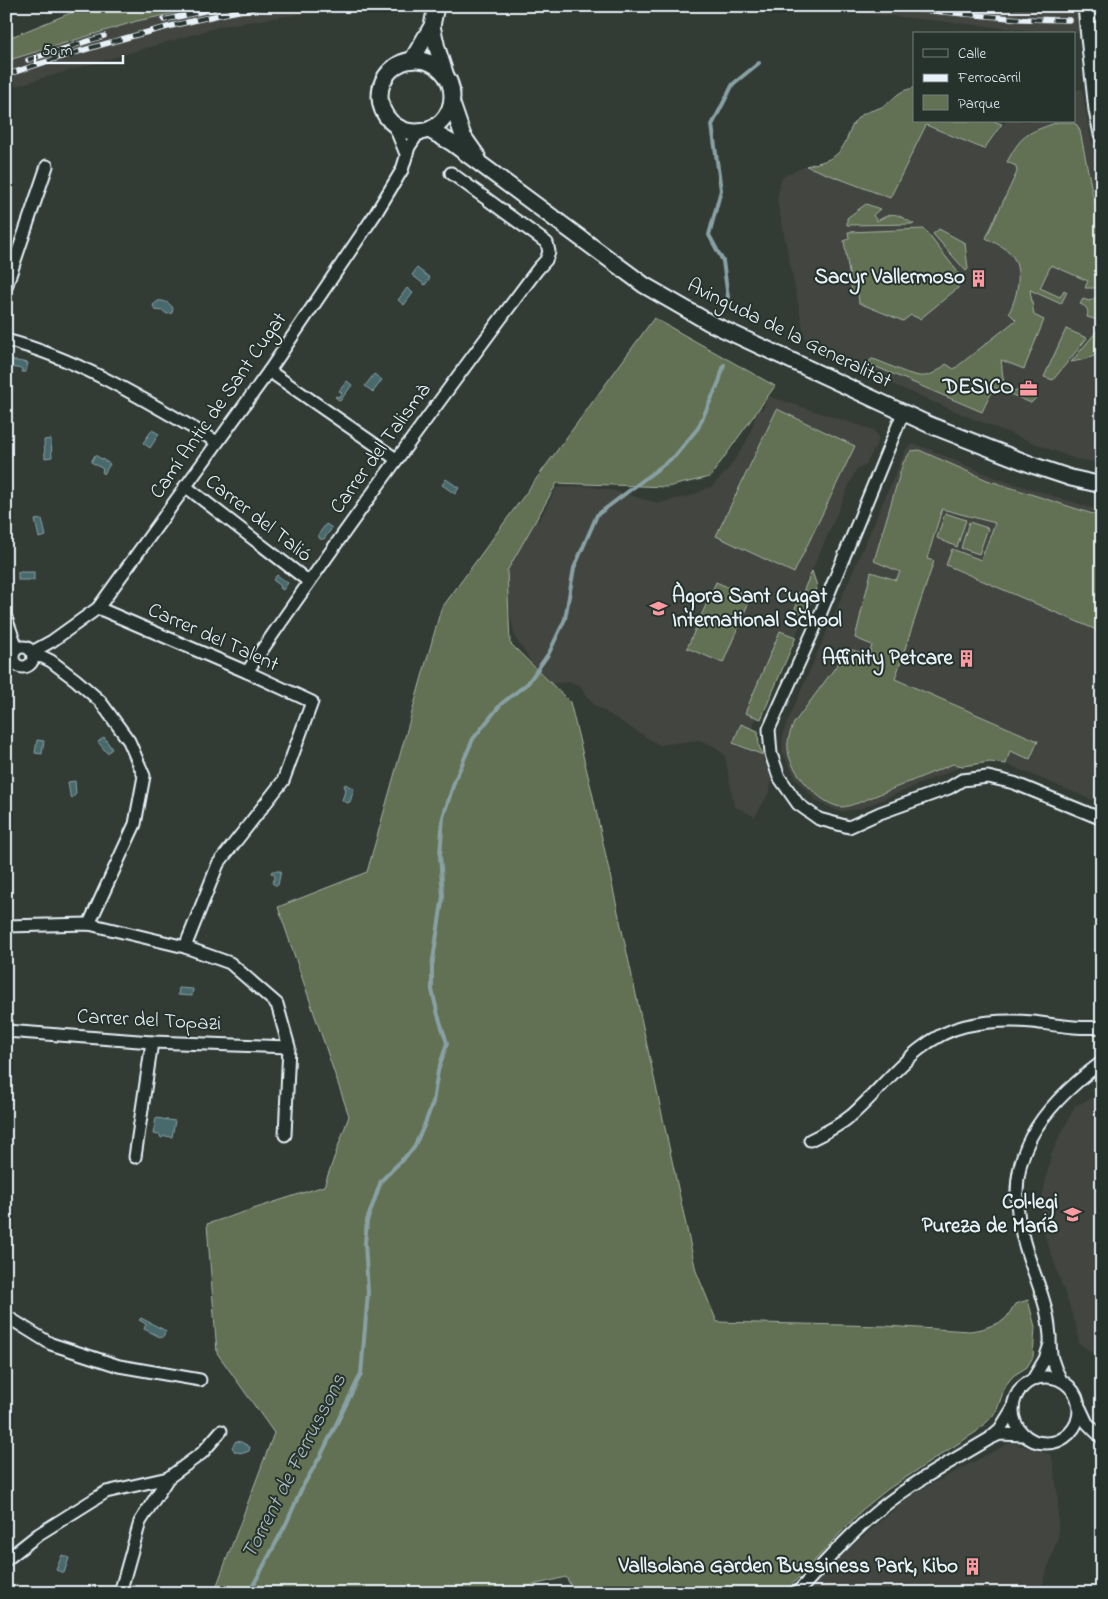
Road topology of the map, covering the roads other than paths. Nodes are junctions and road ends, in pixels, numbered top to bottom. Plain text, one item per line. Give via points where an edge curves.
1 (436, 6) edge
2 (1086, 6) edge
3 (432, 26) junction
4 (412, 60) junction
5 (446, 75) junction
6 (452, 104) junction
7 (1099, 110) edge
8 (394, 125) junction
9 (424, 131) junction
10 (1102, 134) edge
11 (406, 154) junction
12 (47, 166) dead end
13 (486, 167) junction
14 (451, 173) dead end
15 (6, 287) edge
16 (6, 340) edge
17 (269, 371) junction
18 (903, 414) junction
19 (217, 442) junction
20 (396, 459) junction
21 (1102, 485) edge
22 (186, 486) junction
23 (308, 582) junction
24 (98, 608) junction
25 (6, 618) edge
26 (17, 648) junction
27 (33, 654) junction
28 (10, 667) edge
29 (247, 672) junction
30 (1102, 819) edge
31 (89, 924) junction
32 (6, 926) edge
33 (186, 947) junction
34 (1101, 1029) edge
35 (6, 1031) edge
36 (152, 1042) junction
37 (289, 1047) junction
38 (1102, 1062) edge
39 (286, 1135) dead end
40 (810, 1140) dead end
41 (134, 1157) dead end
42 (6, 1316) edge
43 (1050, 1346) junction
44 (1033, 1379) junction
45 (200, 1380) dead end
46 (1061, 1380) junction
47 (1012, 1408) junction
48 (1080, 1408) junction
49 (220, 1431) dead end
50 (1024, 1435) junction
51 (1067, 1436) junction
52 (989, 1438) junction
53 (1101, 1438) edge
54 (168, 1478) junction
55 (6, 1560) edge
56 (120, 1593) edge
57 (797, 1593) edge

1 - 3 street
2 - 7 street, bridge
3 - 4 street
3 - 5 street
4 - 5 street via 431,62
4 - 8 street via 393,68 381,88 382,108
5 - 6 street via 452,87
6 - 9 street via 444,120
6 - 13 street, Avinguda de la Generalitat via 463,136
7 - 10 street
8 - 9 street via 408,131
8 - 11 street
9 - 11 street, Camí Antic de Sant Cugat
9 - 13 street, Avinguda de la Generalitat via 452,143
11 - 17 street, Camí Antic de Sant Cugat via 402,170 376,213
12 - 15 street
13 - 18 street, Avinguda de la Generalitat via 644,285 710,323
14 - 20 street, Carrer del Talismà via 547,243 549,252
16 - 19 street via 29,346 85,370
17 - 19 street, Camí Antic de Sant Cugat
17 - 20 street
18 - 21 street, Avinguda de la Generalitat via 1035,466
18 - 30 street via 822,611 769,729 771,754 779,777 798,804 819,819 848,827 962,780 988,777 1014,783
19 - 22 street, Camí Antic de Sant Cugat
20 - 23 street, Carrer del Talismà
22 - 23 street, Carrer del Talió
22 - 24 street, Camí Antic de Sant Cugat
23 - 29 street, Carrer del Talismà
24 - 27 street, Camí Antic de Sant Cugat
24 - 29 street, Carrer del Talent
25 - 26 street
26 - 27 street via 26,647
26 - 28 street
27 - 28 street via 32,662 26,667
27 - 31 street via 50,660 100,701 129,741 144,776 135,824
29 - 33 street, Carrer del Talent via 312,702 283,781 218,864
31 - 32 street
31 - 33 street
33 - 37 street via 230,963 277,1004
34 - 40 street via 1032,1022 963,1026 926,1045 847,1119
35 - 36 street, Carrer del Topazi
36 - 37 street, Carrer del Topazi
36 - 41 street
37 - 39 street
38 - 43 street via 1070,1087 1034,1130 1018,1174 1018,1217 1046,1308
42 - 45 street via 51,1344 119,1366
43 - 44 street
43 - 46 street
44 - 46 street via 1047,1376
44 - 47 street via 1017,1392
46 - 48 street via 1074,1392
47 - 50 street via 1014,1421
47 - 52 street via 1000,1428
48 - 51 street via 1078,1422
48 - 53 street via 1087,1423
49 - 54 street via 202,1453
50 - 51 street via 1047,1443
50 - 52 street via 1000,1434
51 - 53 street via 1092,1433
52 - 57 street via 881,1508
54 - 55 street via 106,1492 39,1534
54 - 56 street via 140,1522

